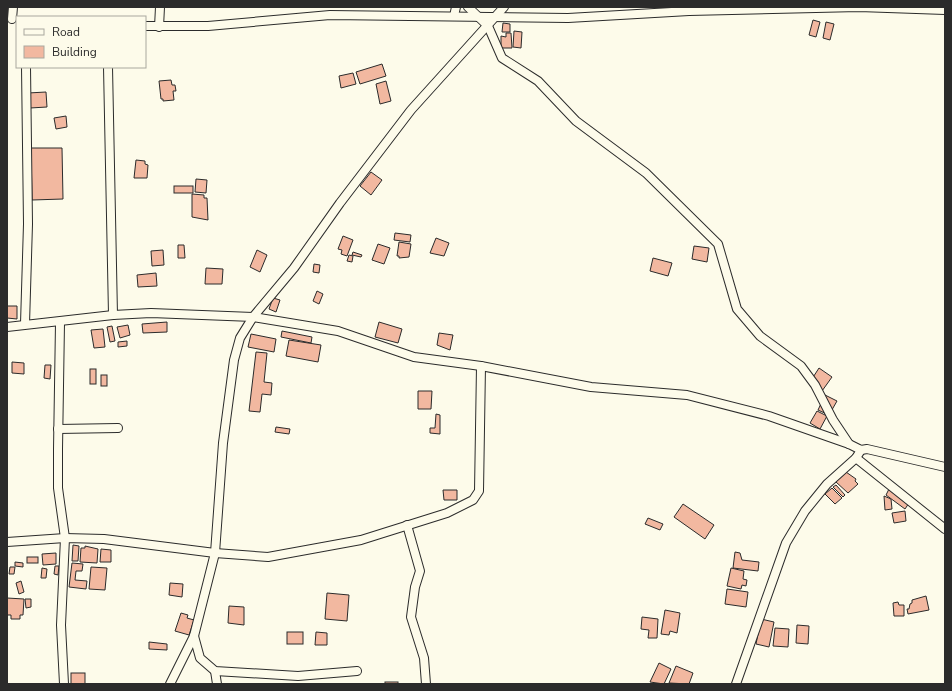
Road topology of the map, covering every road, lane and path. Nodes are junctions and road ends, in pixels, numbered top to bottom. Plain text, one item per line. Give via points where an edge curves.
1 (13, 7) edge
2 (160, 7) edge
3 (319, 7) edge
4 (456, 7) edge
5 (468, 7) edge
6 (504, 7) edge
7 (945, 10) edge
8 (320, 16) junction
9 (454, 16) junction
10 (475, 16) junction
11 (496, 16) junction
12 (12, 19) edge
13 (146, 26) edge
14 (488, 26) junction
15 (159, 27) junction
16 (26, 68) edge
17 (108, 68) edge
18 (113, 315) junction
19 (253, 317) junction
20 (60, 322) junction
21 (25, 324) junction
22 (7, 327) edge
23 (481, 366) junction
24 (118, 428) dead end
25 (58, 430) junction
26 (849, 444) junction
27 (861, 450) junction
28 (856, 458) junction
29 (945, 467) edge
30 (407, 526) junction
31 (945, 529) edge
32 (65, 538) junction
33 (7, 542) edge
34 (215, 553) junction
35 (194, 636) junction
36 (215, 671) junction
37 (357, 671) dead end
38 (64, 684) edge
39 (170, 684) edge
40 (217, 684) edge
41 (426, 684) edge
42 (736, 684) edge

1 - 12 street
2 - 15 street
3 - 8 street
4 - 9 street
5 - 10 street
6 - 11 street
7 - 11 street via 859,7 689,11 568,18
8 - 9 street
8 - 15 street via 208,26
9 - 10 street
10 - 11 street
10 - 14 street
11 - 14 street
13 - 15 street
14 - 19 street via 411,110 294,268
14 - 26 street via 502,58 538,81 576,121 646,173 718,244 737,309 760,336 801,366
16 - 21 street via 28,224
17 - 18 street
18 - 19 street via 151,313
18 - 20 street
19 - 23 street via 338,331 414,357
19 - 34 street via 240,338 234,360 223,443
20 - 21 street
20 - 25 street
21 - 22 street
23 - 26 street via 591,387 687,395 769,416
23 - 30 street via 479,491 473,500 447,513
24 - 25 street
25 - 32 street via 58,488
26 - 27 street
27 - 28 street
27 - 29 street via 867,449
28 - 31 street
28 - 42 street via 823,489 805,511 786,543
30 - 34 street via 361,540 286,555 250,557
30 - 41 street via 420,571 411,617 424,658
32 - 33 street
32 - 34 street via 104,539
32 - 38 street via 61,625
34 - 35 street
35 - 36 street via 200,658
35 - 39 street
36 - 37 street via 298,676
36 - 40 street

